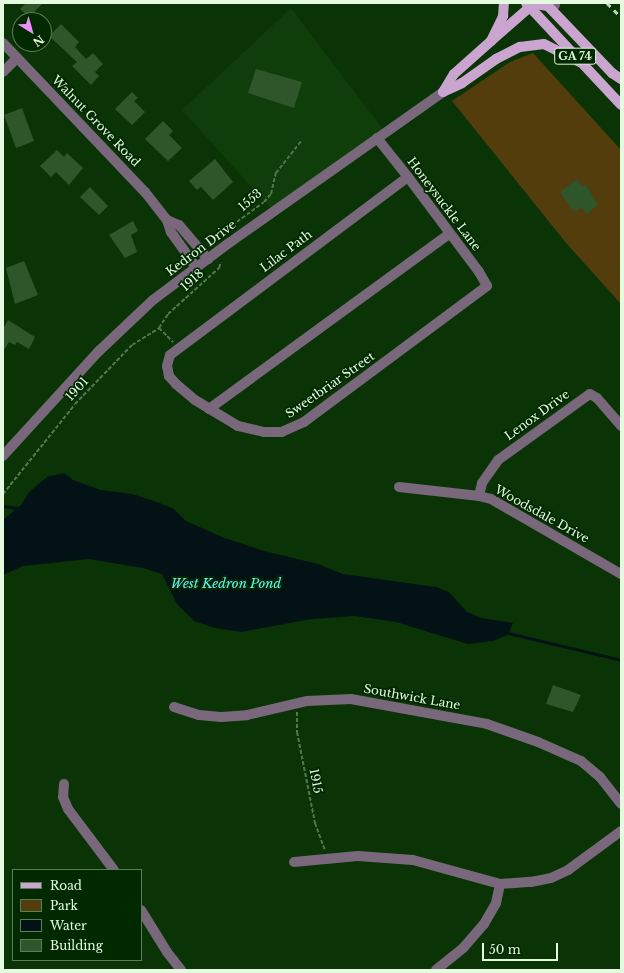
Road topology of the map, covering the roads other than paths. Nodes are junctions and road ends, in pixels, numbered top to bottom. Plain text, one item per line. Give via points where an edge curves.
1 (504, 3) edge
2 (555, 4) edge
3 (528, 5) edge
4 (491, 41) junction
5 (3, 43) edge
6 (17, 58) junction
7 (580, 62) junction
8 (3, 72) edge
9 (621, 73) edge
10 (621, 79) edge
11 (443, 92) junction
12 (621, 105) edge
13 (377, 138) junction
14 (408, 177) junction
15 (167, 220) junction
16 (450, 233) junction
17 (212, 256) junction
18 (196, 267) junction
19 (487, 286) joint
20 (179, 347) joint
21 (208, 409) junction
22 (621, 426) edge
23 (3, 456) edge
24 (399, 487) dead end
25 (479, 496) junction
26 (621, 574) edge
27 (174, 707) dead end
28 (64, 784) dead end
29 (621, 804) edge
30 (621, 831) edge
31 (294, 862) dead end
32 (113, 869) edge
33 (500, 884) junction
34 (142, 912) edge
35 (181, 970) edge
36 (436, 970) edge

1 - 4 main road via 503,16
2 - 9 main road, GA 74
3 - 4 main road
3 - 7 main road, GA 74
3 - 10 main road via 548,6 612,73
4 - 11 main road via 454,74
5 - 6 street, Walnut Grove Road
6 - 8 street
6 - 15 street, Walnut Grove Road via 118,162
7 - 11 main road via 544,44 520,47
7 - 12 main road, GA 74
11 - 13 street, Kedron Drive
13 - 14 street, Honeysuckle Lane
13 - 17 street, Kedron Drive
14 - 16 street, Honeysuckle Lane
14 - 20 street, Lilac Path
15 - 17 street, Walnut Grove Road via 179,225
15 - 18 street, Walnut Grove Road via 171,232
16 - 19 street, Honeysuckle Lane
16 - 21 street
17 - 18 street, Kedron Drive
18 - 23 street, Kedron Drive via 124,326
19 - 21 street, Sweetbriar Street via 304,422 282,432 264,432 238,426
20 - 21 street, Sweetbriar Street via 166,360 169,376
22 - 25 street, Lenox Drive via 597,398 590,394 498,460 482,483
24 - 25 street, Woodsdale Drive
25 - 26 street, Woodsdale Drive via 505,507
27 - 29 street, Southwick Lane via 199,715 221,717 248,715 330,698 351,699 487,724 581,761 600,777
28 - 32 street via 63,797 68,809
30 - 33 street via 568,870 551,878
31 - 33 street via 358,856 413,860
33 - 36 street via 496,903 484,924 464,946
34 - 35 street

